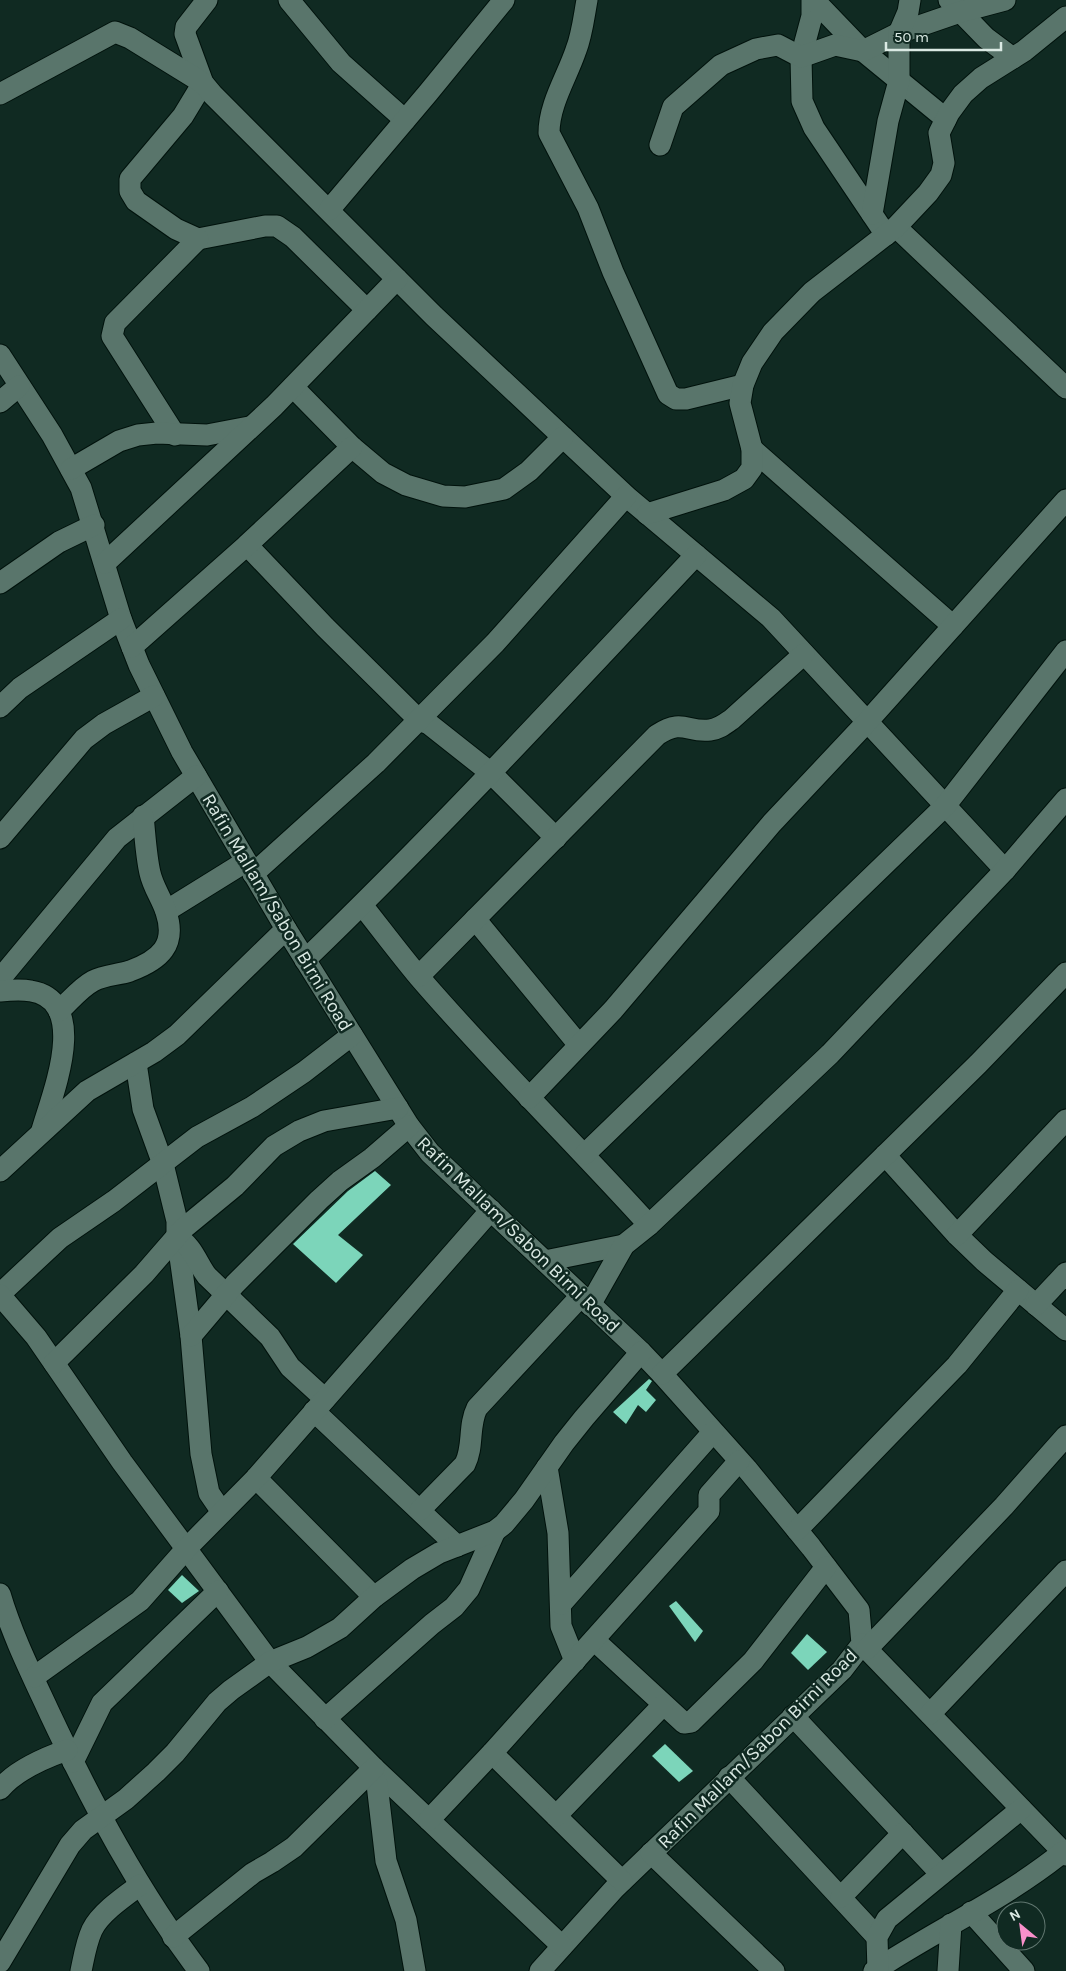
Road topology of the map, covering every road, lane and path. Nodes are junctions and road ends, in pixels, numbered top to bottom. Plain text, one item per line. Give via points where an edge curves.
1 (206, 0) edge
2 (289, 0) edge
3 (504, 0) edge
4 (587, 0) edge
5 (813, 0) edge
6 (910, 0) edge
7 (1060, 0) edge
8 (993, 2) edge
9 (1066, 4) edge
10 (954, 6) edge
11 (1066, 17) edge
12 (899, 33) junction
13 (986, 38) junction
14 (863, 51) junction
15 (801, 57) junction
16 (1013, 58) junction
17 (981, 78) junction
18 (899, 81) junction
19 (203, 83) junction
20 (0, 94) edge
21 (946, 119) junction
22 (405, 120) junction
23 (660, 145) dead end
24 (328, 210) junction
25 (872, 214) junction
26 (891, 231) junction
27 (198, 239) junction
28 (397, 279) junction
29 (367, 310) junction
30 (0, 355) edge
31 (743, 385) junction
32 (19, 386) junction
33 (293, 387) junction
34 (1066, 388) edge
35 (0, 402) edge
36 (250, 427) junction
37 (175, 435) junction
38 (563, 437) junction
39 (352, 447) junction
40 (752, 449) junction
41 (71, 469) junction
42 (626, 496) junction
43 (1066, 500) edge
44 (648, 514) junction
45 (94, 525) junction
46 (247, 545) junction
47 (696, 555) junction
48 (105, 563) junction
49 (0, 583) edge
50 (121, 619) junction
51 (953, 626) junction
52 (132, 647) junction
53 (1066, 651) edge
54 (804, 654) junction
55 (154, 696) junction
56 (0, 707) edge
57 (419, 720) junction
58 (867, 722) junction
59 (491, 773) junction
60 (196, 776) junction
61 (1066, 799) edge
62 (945, 806) junction
63 (143, 816) junction
64 (0, 838) edge
65 (556, 838) junction
66 (249, 868) junction
67 (1005, 870) junction
68 (362, 905) junction
69 (166, 911) junction
70 (475, 919) junction
71 (286, 929) junction
72 (305, 960) junction
73 (1066, 973) edge
74 (419, 976) junction
75 (0, 979) edge
76 (0, 991) edge
77 (59, 1011) junction
78 (352, 1036) junction
79 (579, 1045) junction
80 (136, 1063) junction
81 (529, 1098) junction
82 (404, 1117) junction
83 (1066, 1120) edge
84 (42, 1131) junction
85 (585, 1154) junction
86 (885, 1155) junction
87 (163, 1164) junction
88 (0, 1172) edge
89 (491, 1210) junction
90 (649, 1224) junction
91 (957, 1235) junction
92 (177, 1237) junction
93 (624, 1245) junction
94 (545, 1262) junction
95 (1066, 1273) edge
96 (1018, 1290) junction
97 (0, 1294) edge
98 (226, 1294) junction
99 (586, 1300) junction
100 (1036, 1305) junction
101 (1066, 1330) edge
102 (191, 1336) junction
103 (641, 1352) junction
104 (54, 1363) junction
105 (662, 1374) junction
106 (319, 1405) junction
107 (713, 1432) junction
108 (1066, 1436) edge
109 (740, 1461) junction
110 (547, 1466) junction
111 (256, 1478) junction
112 (420, 1510) junction
113 (222, 1512) junction
114 (797, 1530) junction
115 (495, 1531) junction
116 (457, 1546) junction
117 (186, 1549) junction
118 (826, 1567) junction
119 (1066, 1571) edge
120 (218, 1591) junction
121 (0, 1594) edge
122 (374, 1597) junction
123 (561, 1604) junction
124 (594, 1640) junction
125 (864, 1646) junction
126 (575, 1661) junction
127 (270, 1662) junction
128 (34, 1677) junction
129 (664, 1704) junction
130 (930, 1714) junction
131 (793, 1716) junction
132 (326, 1719) junction
133 (492, 1753) junction
134 (70, 1756) junction
135 (372, 1769) junction
136 (729, 1778) junction
137 (0, 1789) edge
138 (1021, 1809) junction
139 (556, 1816) junction
140 (101, 1817) junction
141 (429, 1820) junction
142 (903, 1833) junction
143 (651, 1853) junction
144 (1065, 1854) edge
145 (942, 1874) junction
146 (622, 1881) junction
147 (140, 1885) junction
148 (841, 1898) junction
149 (971, 1912) junction
150 (951, 1924) junction
151 (173, 1937) junction
152 (877, 1937) junction
153 (562, 1946) junction
154 (0, 1962) edge
155 (191, 1968) edge
156 (546, 1969) edge
157 (877, 1970) edge
158 (82, 1971) edge
159 (415, 1971) edge
160 (774, 1971) edge
161 (948, 1971) edge
162 (1024, 1971) edge

1 - 19 street via 186,27 185,34
2 - 22 street via 341,63
3 - 22 street
4 - 31 street via 577,48 557,96 549,133 588,208 668,394 676,400 686,399
5 - 14 street
5 - 15 street
6 - 12 street
7 - 9 street
8 - 10 street
8 - 13 street
10 - 12 street
10 - 13 street
11 - 16 street
12 - 14 street
12 - 18 street
13 - 16 street
13 - 17 street
14 - 15 street via 835,45
14 - 18 street
15 - 23 street via 778,45 756,49 721,65 673,107
15 - 25 street via 802,101 814,128
16 - 17 street
17 - 21 street via 964,94
18 - 21 street
18 - 25 street via 888,122
19 - 20 street via 130,38 114,32
19 - 24 street
19 - 27 street via 183,116 130,179 130,191 136,201 176,229
21 - 26 street via 939,132 944,163 941,175
22 - 24 street
24 - 28 street
25 - 26 street
26 - 31 street via 812,292 773,332 752,363
26 - 34 street
27 - 29 street via 277,226 293,237
27 - 37 street via 115,322 112,330 112,336
28 - 29 street
28 - 38 street
29 - 33 street
30 - 32 street, Rafin Mallam/Sabon Birni Road
31 - 40 street via 740,403
32 - 35 street
32 - 41 street, Rafin Mallam/Sabon Birni Road
33 - 36 street
33 - 39 street
36 - 37 street via 207,435
36 - 48 street
37 - 41 street via 138,435 119,441
38 - 39 street via 529,472 504,489 465,497 443,496 406,485 383,473
38 - 42 street
39 - 46 street
40 - 44 street via 752,468 744,479 724,490
40 - 51 street
41 - 45 street, Rafin Mallam/Sabon Birni Road
42 - 44 street
42 - 57 street via 495,643
43 - 51 street
44 - 47 street
45 - 48 street, Rafin Mallam/Sabon Birni Road
45 - 49 street via 36,556
46 - 52 street
46 - 57 street
47 - 54 street via 771,618
47 - 59 street
48 - 50 street, Rafin Mallam/Sabon Birni Road
50 - 52 street, Rafin Mallam/Sabon Birni Road
50 - 56 street via 20,688
51 - 58 street
52 - 55 street, Rafin Mallam/Sabon Birni Road
53 - 62 street
54 - 58 street
54 - 65 street via 720,727 702,730 683,725 666,728 657,734
55 - 60 street, Rafin Mallam/Sabon Birni Road
55 - 64 street via 84,739
57 - 59 street via 429,724
57 - 66 street via 376,763
58 - 62 street
58 - 79 street via 772,823 613,1010
59 - 65 street
59 - 68 street
60 - 63 street
60 - 66 street, Rafin Mallam/Sabon Birni Road
61 - 67 street
62 - 67 street
62 - 85 street
63 - 69 street via 150,874
63 - 75 street via 117,838
65 - 70 street
66 - 69 street
66 - 71 street, Rafin Mallam/Sabon Birni Road
67 - 90 street via 830,1054
68 - 72 street
68 - 74 street
69 - 77 street via 171,936 168,945 151,961 130,971 94,980
70 - 74 street
70 - 79 street
71 - 72 street, Rafin Mallam/Sabon Birni Road
71 - 80 street via 177,1035
72 - 78 street, Rafin Mallam/Sabon Birni Road
73 - 86 street
74 - 81 street
76 - 77 street via 40,993
77 - 84 street via 64,1028 64,1051
78 - 82 street, Rafin Mallam/Sabon Birni Road
78 - 87 street via 252,1107 197,1137
79 - 81 street
80 - 84 street via 87,1091
80 - 87 street via 143,1109
81 - 85 street
82 - 89 street, Rafin Mallam/Sabon Birni Road via 430,1153
82 - 92 street via 324,1121 299,1130 274,1146
82 - 98 street via 372,1158 340,1181
83 - 91 street
84 - 88 street
85 - 90 street
86 - 91 street
86 - 105 street
87 - 92 street via 177,1221
87 - 97 street via 60,1238
89 - 94 street, Rafin Mallam/Sabon Birni Road
89 - 106 street
90 - 93 street
91 - 96 street
92 - 98 street via 187,1244 201,1269
92 - 102 street
92 - 104 street
93 - 94 street
93 - 99 street
94 - 99 street, Rafin Mallam/Sabon Birni Road
95 - 100 street
96 - 100 street
96 - 114 street via 957,1364
97 - 104 street
98 - 102 street
98 - 106 street via 270,1337
99 - 103 street, Rafin Mallam/Sabon Birni Road
99 - 112 street via 477,1408 472,1418 469,1455 465,1464
100 - 101 street
102 - 113 street via 201,1454 209,1493
103 - 105 street, Rafin Mallam/Sabon Birni Road
103 - 110 street
104 - 117 street
105 - 107 street, Rafin Mallam/Sabon Birni Road
106 - 111 street
106 - 112 street
107 - 109 street, Rafin Mallam/Sabon Birni Road
107 - 123 street
108 - 125 street via 1004,1506
109 - 114 street, Rafin Mallam/Sabon Birni Road
109 - 124 street via 709,1495 709,1511
110 - 115 street via 510,1517
110 - 123 street via 558,1533
111 - 113 street
111 - 122 street
112 - 116 street
113 - 117 street
114 - 118 street, Rafin Mallam/Sabon Birni Road
115 - 116 street
115 - 132 street via 469,1589 454,1607
116 - 122 street via 412,1569
117 - 120 street
117 - 128 street via 140,1601
118 - 125 street, Rafin Mallam/Sabon Birni Road via 859,1610
118 - 129 street via 753,1661 692,1722 684,1723
119 - 130 street
120 - 127 street
120 - 134 street via 102,1703
121 - 128 street
122 - 127 street via 340,1628 307,1647
123 - 126 street via 561,1626
124 - 126 street
124 - 129 street
125 - 130 street
125 - 131 street, Rafin Mallam/Sabon Birni Road
126 - 133 street
127 - 132 street
127 - 140 street via 217,1702 156,1772
128 - 134 street
129 - 139 street
130 - 138 street
131 - 136 street, Rafin Mallam/Sabon Birni Road
131 - 142 street
132 - 135 street
133 - 139 street
133 - 141 street
134 - 137 street via 22,1772
134 - 140 street
135 - 141 street
135 - 151 street via 294,1846 253,1873
135 - 159 street via 377,1784 386,1862 402,1908
136 - 143 street, Rafin Mallam/Sabon Birni Road
136 - 148 street
138 - 144 street
138 - 145 street
139 - 146 street
140 - 147 street
140 - 154 street via 70,1845
141 - 153 street
142 - 145 street
142 - 148 street
143 - 146 street, Rafin Mallam/Sabon Birni Road
143 - 160 street
144 - 149 street
145 - 152 street via 886,1919
146 - 153 street, Rafin Mallam/Sabon Birni Road
147 - 151 street
147 - 158 street via 121,1898 93,1927
148 - 152 street
149 - 150 street
149 - 162 street
150 - 157 street
150 - 161 street
151 - 155 street
152 - 157 street
153 - 156 street, Rafin Mallam/Sabon Birni Road

